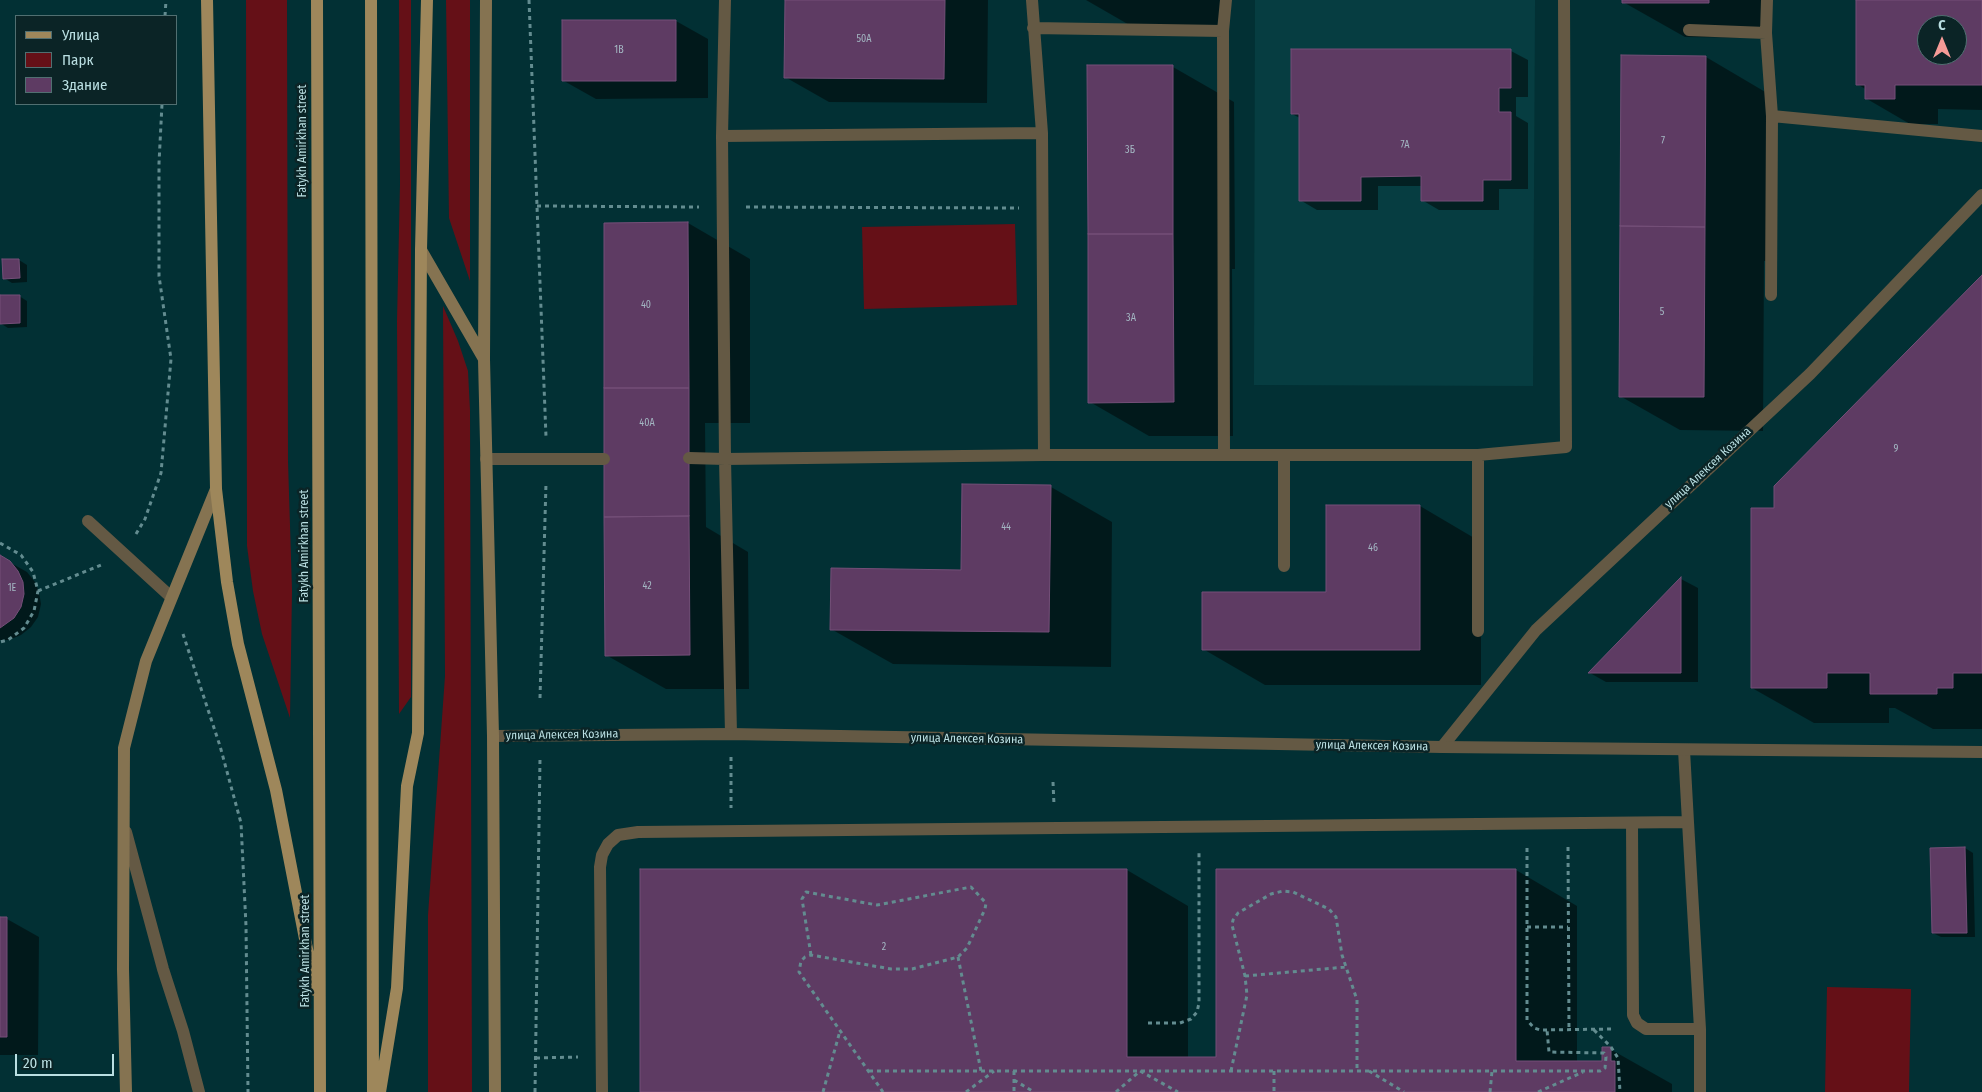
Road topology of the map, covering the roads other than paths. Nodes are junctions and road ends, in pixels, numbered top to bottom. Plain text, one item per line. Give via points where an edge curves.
1 (207, 0) edge
2 (316, 0) edge
3 (371, 0) edge
4 (427, 0) edge
5 (486, 0) edge
6 (725, 0) edge
7 (1032, 0) edge
8 (1226, 0) edge
9 (1564, 0) edge
10 (1768, 0) edge
11 (1033, 28) junction
12 (1689, 30) dead end
13 (1223, 31) junction
14 (1766, 33) junction
15 (1772, 116) junction
16 (1042, 133) junction
17 (722, 136) junction
18 (1982, 136) edge
19 (1982, 195) edge
20 (421, 250) junction
21 (1771, 295) dead end
22 (484, 359) junction
23 (1044, 455) junction
24 (1224, 455) junction
25 (1284, 455) junction
26 (1478, 455) junction
27 (689, 458) dead end
28 (486, 459) junction
29 (604, 459) dead end
30 (725, 459) junction
31 (216, 489) junction
32 (88, 520) dead end
33 (1284, 566) dead end
34 (171, 596) junction
35 (1478, 631) dead end
36 (731, 734) junction
37 (492, 736) junction
38 (1442, 747) junction
39 (1684, 750) junction
40 (1982, 752) edge
41 (1688, 822) junction
42 (1632, 823) junction
43 (124, 824) junction
44 (320, 1019) junction
45 (1700, 1029) junction
46 (126, 1092) edge
47 (199, 1092) edge
48 (320, 1092) edge
49 (373, 1092) edge
50 (380, 1092) edge
51 (495, 1092) edge
52 (602, 1092) edge
53 (1700, 1092) edge

1 - 31 main road
2 - 44 main road, Fatykh Amirkhan street
3 - 49 main road
4 - 20 main road
5 - 22 main road
6 - 17 street
7 - 11 street
8 - 13 street
9 - 26 street via 1566,447
10 - 14 street
11 - 13 street
11 - 16 street
12 - 14 street
13 - 24 street
14 - 15 street
15 - 18 street
15 - 21 street
16 - 17 street
16 - 23 street
17 - 30 street
19 - 38 street, улица Алексея Козина via 1810,374 1536,630
20 - 22 main road
20 - 50 main road via 418,733 407,786 397,988
22 - 28 main road
23 - 24 street
23 - 30 street
24 - 25 street
25 - 26 street
25 - 33 street
26 - 35 street
27 - 30 street
28 - 29 street
28 - 37 main road
30 - 36 street
31 - 34 main road
31 - 44 main road via 238,644 276,790
32 - 34 street
34 - 43 main road via 146,661 124,748
36 - 37 street, улица Алексея Козина
36 - 38 street, улица Алексея Козина
37 - 51 main road
38 - 39 street, улица Алексея Козина
39 - 40 street, улица Алексея Козина
39 - 41 street
41 - 42 street
41 - 45 street
42 - 45 street via 1634,1015 1637,1023 1646,1029
42 - 52 street via 638,832 618,835 608,844 600,867
43 - 46 main road
43 - 47 street
44 - 48 main road, Fatykh Amirkhan street
45 - 53 street

